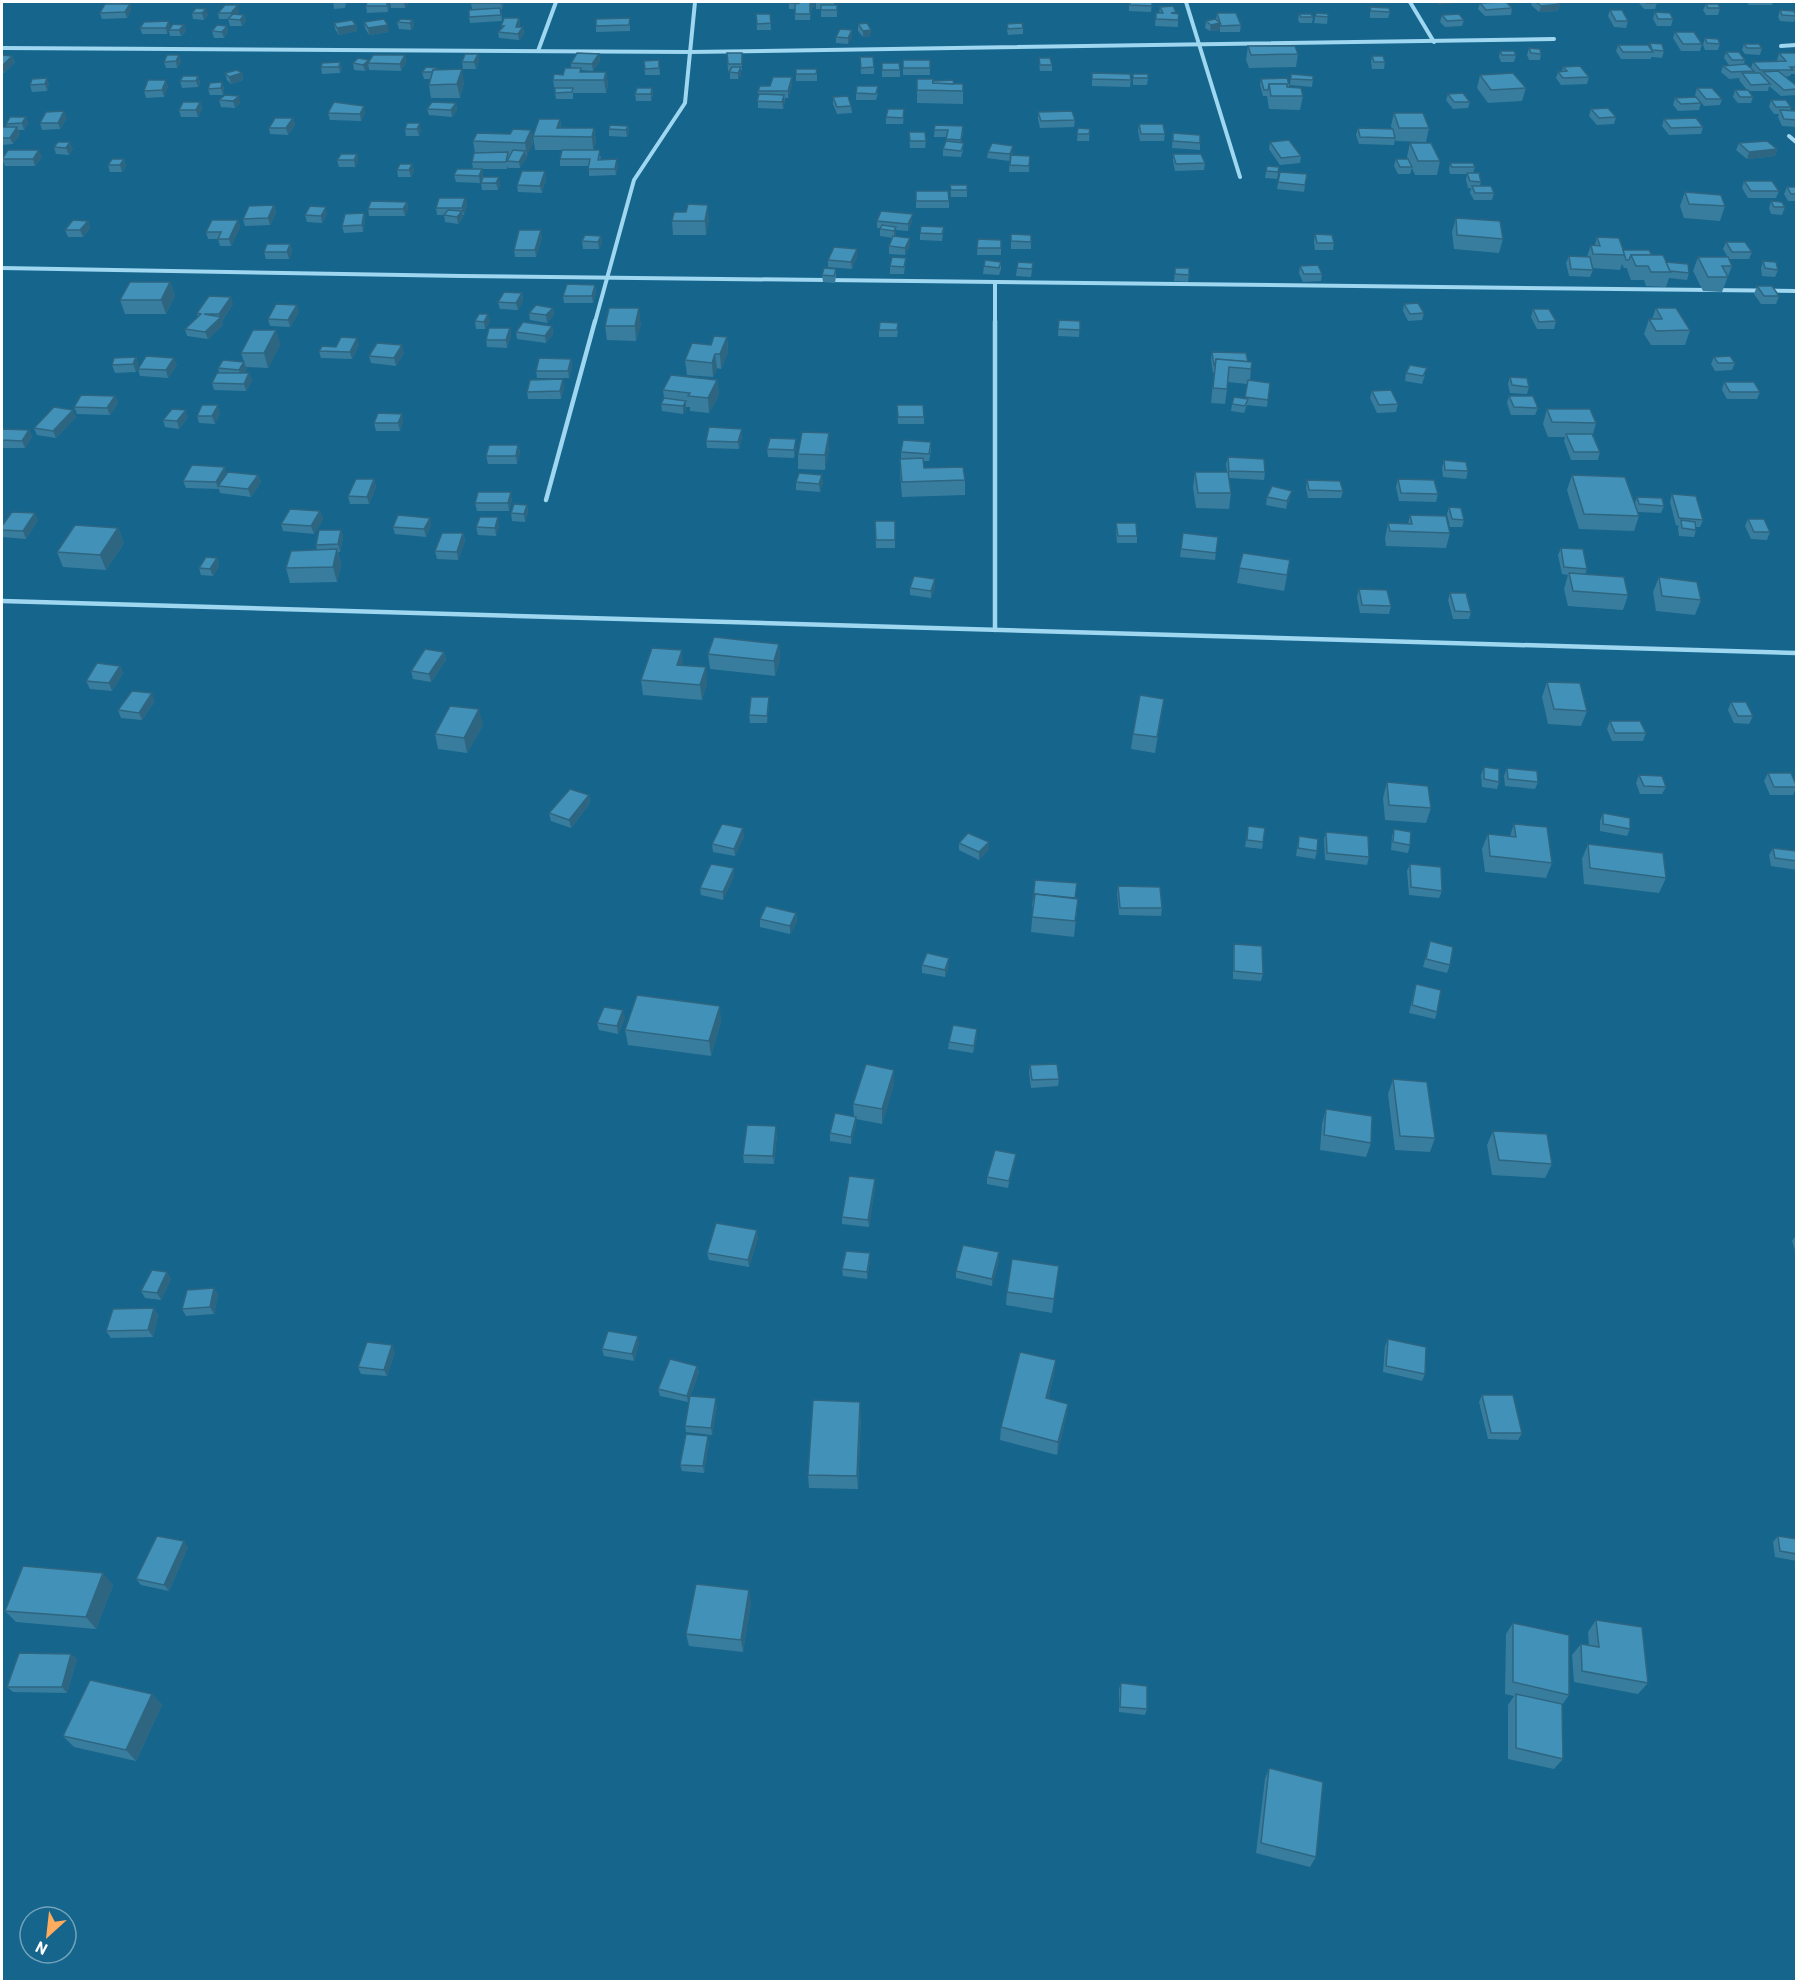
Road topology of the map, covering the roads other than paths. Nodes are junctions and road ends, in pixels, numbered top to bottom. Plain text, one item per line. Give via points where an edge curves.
1 (556, 2) edge
2 (695, 2) edge
3 (1186, 2) edge
4 (1410, 2) edge
5 (1554, 39) dead end
6 (1434, 42) junction
7 (1199, 45) junction
8 (1797, 45) edge
9 (1781, 46) dead end
10 (2, 48) edge
11 (538, 51) junction
12 (690, 52) junction
13 (1789, 136) dead end
14 (1797, 142) edge
15 (1240, 177) dead end
16 (2, 268) edge
17 (607, 278) junction
18 (995, 282) junction
19 (1797, 291) edge
20 (546, 500) dead end
21 (2, 601) edge
22 (995, 630) junction
23 (1797, 653) edge

1 - 11 street
2 - 12 street
3 - 7 street
4 - 6 street
5 - 6 street
6 - 7 street
7 - 12 street
7 - 15 street
8 - 9 street
10 - 11 street
11 - 12 street
12 - 17 street via 685,103 634,180
13 - 14 street
16 - 17 street
17 - 18 street
17 - 20 street
18 - 19 street
18 - 22 street
21 - 22 street
22 - 23 street

